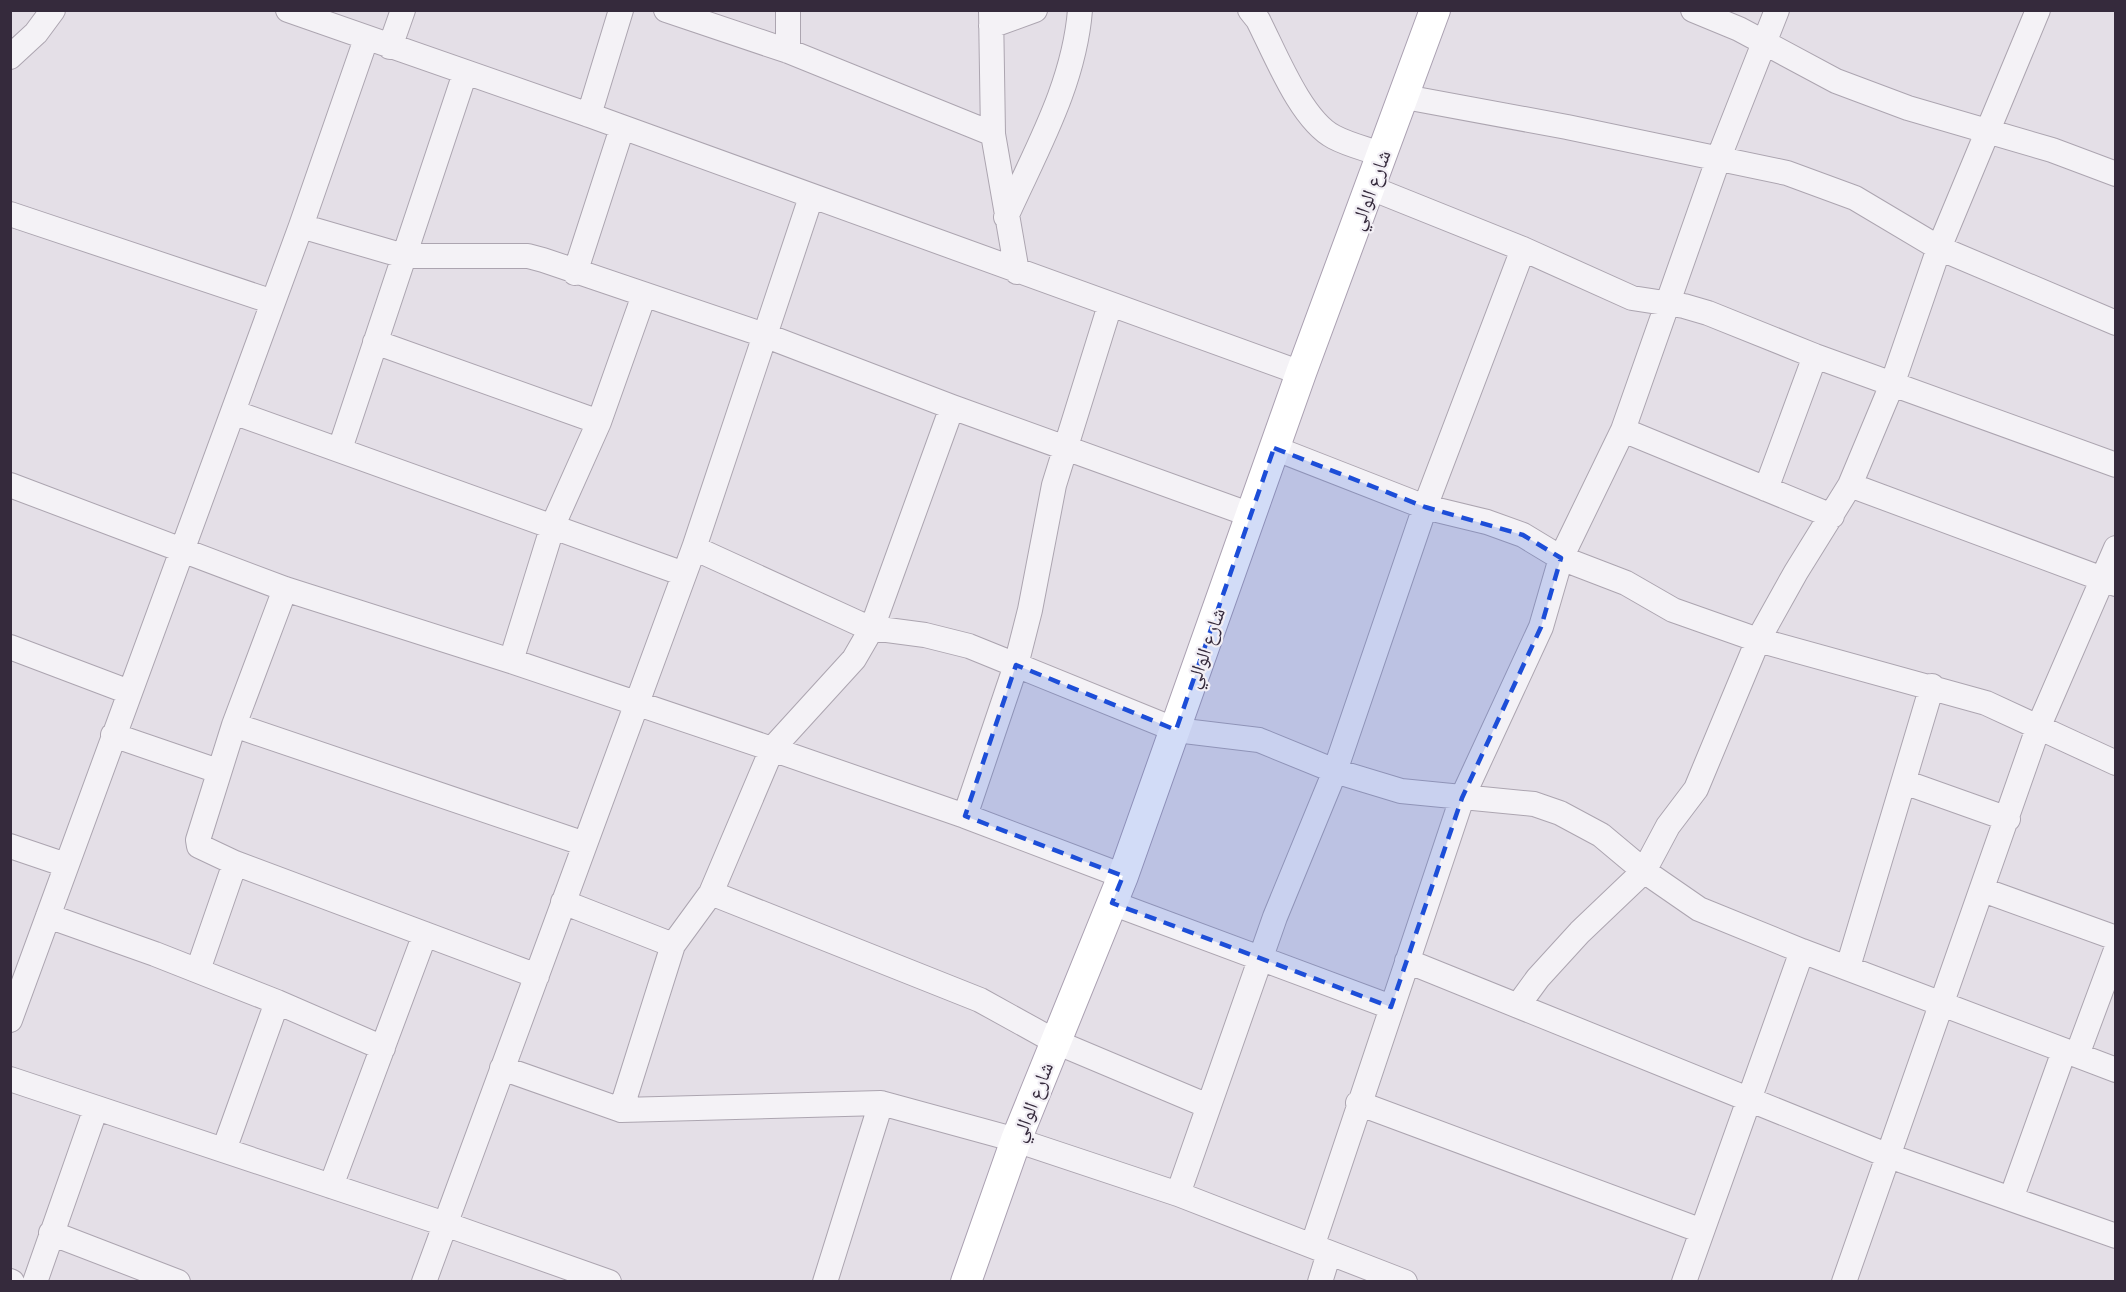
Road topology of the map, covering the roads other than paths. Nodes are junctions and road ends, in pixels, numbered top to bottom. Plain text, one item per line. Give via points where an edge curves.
1 (53, 10) edge
2 (288, 10) edge
3 (403, 10) edge
4 (621, 10) edge
5 (666, 10) edge
6 (788, 10) edge
7 (1035, 10) edge
8 (1080, 10) edge
9 (1250, 10) edge
10 (1435, 10) edge
11 (1693, 10) edge
12 (1777, 10) edge
13 (2038, 10) edge
14 (991, 18) edge
15 (366, 39) junction
16 (1765, 43) junction
17 (390, 47) junction
18 (788, 51) junction
19 (10, 57) edge
20 (465, 73) junction
21 (1405, 97) junction
22 (589, 115) junction
23 (622, 128) junction
24 (1987, 133) junction
25 (993, 134) junction
26 (1383, 155) junction
27 (1719, 157) junction
28 (2115, 174) edge
29 (1371, 188) junction
30 (811, 197) junction
31 (10, 214) edge
32 (1006, 217) junction
33 (301, 226) junction
34 (1940, 248) junction
35 (1523, 249) junction
36 (404, 256) junction
37 (1017, 272) junction
38 (575, 273) junction
39 (644, 295) junction
40 (273, 302) junction
41 (1666, 303) junction
42 (1110, 305) junction
43 (2115, 323) edge
44 (764, 335) junction
45 (375, 342) junction
46 (1815, 356) junction
47 (1300, 373) junction
48 (1893, 382) junction
49 (952, 407) junction
50 (233, 412) junction
51 (599, 422) junction
52 (1623, 430) junction
53 (1064, 448) junction
54 (1274, 448) junction
55 (340, 449) junction
56 (2115, 465) edge
57 (1850, 485) junction
58 (1766, 489) junction
59 (13, 493) edge
60 (1425, 507) junction
61 (1251, 515) junction
62 (1833, 516) junction
63 (553, 525) junction
64 (694, 548) junction
65 (2115, 548) edge
66 (181, 549) junction
67 (1562, 558) junction
68 (684, 574) junction
69 (2109, 582) edge
70 (285, 589) junction
71 (872, 628) junction
72 (1758, 640) junction
73 (10, 647) edge
74 (511, 661) junction
75 (1016, 664) junction
76 (1932, 686) junction
77 (129, 692) junction
78 (637, 703) junction
79 (234, 725) junction
80 (2038, 728) junction
81 (1176, 730) junction
82 (113, 735) junction
83 (772, 749) junction
84 (2115, 763) edge
85 (219, 771) junction
86 (1335, 771) junction
87 (1904, 782) junction
88 (1462, 798) junction
89 (965, 816) junction
90 (2008, 819) junction
91 (585, 844) junction
92 (10, 846) edge
93 (235, 863) junction
94 (66, 865) junction
95 (1644, 871) junction
96 (1118, 890) junction
97 (1983, 890) junction
98 (711, 894) junction
99 (563, 902) junction
100 (48, 916) junction
101 (425, 934) junction
102 (2115, 938) edge
103 (674, 945) junction
104 (2115, 950) edge
105 (1802, 951) junction
106 (1260, 959) junction
107 (1407, 961) junction
108 (1848, 967) junction
109 (198, 970) junction
110 (537, 976) junction
111 (277, 1002) junction
112 (1519, 1004) junction
113 (1942, 1004) junction
114 (1391, 1008) junction
115 (10, 1020) edge
116 (1056, 1041) junction
117 (383, 1048) junction
118 (2071, 1053) junction
119 (502, 1068) junction
120 (2115, 1070) edge
121 (10, 1079) edge
122 (1748, 1100) junction
123 (881, 1103) junction
124 (1358, 1103) junction
125 (1208, 1107) junction
126 (96, 1108) junction
127 (621, 1110) junction
128 (1016, 1140) junction
129 (224, 1150) junction
130 (1889, 1156) junction
131 (331, 1186) junction
132 (1178, 1194) junction
133 (2011, 1199) junction
134 (445, 1224) junction
135 (1702, 1231) junction
136 (51, 1233) junction
137 (2115, 1236) edge
138 (1321, 1249) junction
139 (552, 1273) edge
140 (35, 1281) edge
141 (178, 1281) edge
142 (424, 1281) edge
143 (609, 1281) edge
144 (825, 1281) edge
145 (967, 1281) edge
146 (1320, 1281) edge
147 (1405, 1281) edge
148 (1684, 1281) edge
149 (1844, 1281) edge

1 - 19 street
2 - 15 street
3 - 17 street
4 - 22 street
5 - 18 street
6 - 18 street
7 - 14 street
8 - 32 street via 1075,54 1067,77
9 - 26 street via 1317,124 1333,136
10 - 21 main road, شارع الوالي
11 - 16 street
12 - 16 street
13 - 24 street
14 - 25 street
15 - 17 street
15 - 33 street
16 - 24 street via 1836,81
16 - 27 street
17 - 20 street
18 - 25 street
20 - 22 street
20 - 36 street
21 - 26 main road, شارع الوالي
21 - 27 street
22 - 23 street
23 - 30 street
23 - 38 street
24 - 28 street via 2052,150
24 - 34 street
25 - 32 street
26 - 29 main road, شارع الوالي
27 - 34 street via 1787,173 1855,198
27 - 41 street
29 - 35 street
29 - 47 main road, شارع الوالي
30 - 37 street
30 - 44 street
31 - 40 street
32 - 37 street
33 - 36 street
33 - 40 street
34 - 43 street
34 - 48 street
35 - 41 street via 1632,298
35 - 60 street
36 - 38 street via 528,256
36 - 45 street
37 - 42 street
38 - 39 street
39 - 44 street
39 - 51 street
40 - 50 street
41 - 46 street via 1708,313
41 - 52 street
42 - 47 street
42 - 53 street
44 - 49 street
44 - 64 street
45 - 51 street
45 - 55 street
46 - 48 street
46 - 58 street
47 - 54 main road, شارع الوالي
48 - 56 street
48 - 57 street
49 - 53 street
49 - 71 street
50 - 55 street
50 - 66 street
51 - 63 street
52 - 58 street
52 - 67 street
53 - 61 street
53 - 75 street
54 - 60 street
54 - 61 main road, شارع الوالي
55 - 63 street
57 - 62 street
57 - 69 street
58 - 62 street
59 - 66 street
60 - 67 street via 1523,535
60 - 86 street
61 - 81 main road, شارع الوالي
62 - 72 street
63 - 68 street
63 - 74 street
64 - 68 street
64 - 71 street
65 - 69 street
66 - 70 street
66 - 77 street
67 - 72 street via 1626,583 1673,610
67 - 88 street via 1541,627
68 - 78 street
69 - 80 street
70 - 74 street
70 - 79 street
71 - 75 street via 969,646
71 - 83 street via 854,659
72 - 76 street
72 - 95 street via 1702,776
73 - 77 street
74 - 78 street
75 - 81 street
75 - 89 street
76 - 80 street via 2002,708
76 - 87 street
77 - 82 street
78 - 83 street
78 - 91 street
79 - 85 street
79 - 91 street
80 - 84 street
80 - 90 street
81 - 86 street via 1259,740
81 - 96 main road, شارع الوالي
82 - 85 street
82 - 94 street
83 - 89 street
83 - 98 street
85 - 93 street via 199,846
86 - 88 street via 1401,791
86 - 106 street
87 - 90 street
87 - 108 street
88 - 95 street via 1534,804 1560,813 1601,835
88 - 107 street
89 - 96 street
90 - 97 street
91 - 99 street
92 - 94 street
93 - 101 street
93 - 109 street
94 - 100 street
95 - 105 street via 1699,909
95 - 112 street via 1580,932
96 - 106 street
96 - 116 main road, شارع الوالي
97 - 102 street
97 - 113 street
98 - 103 street
98 - 116 street via 980,999
99 - 103 street
99 - 110 street
100 - 109 street
100 - 115 street
101 - 110 street
101 - 117 street
103 - 127 street
104 - 118 street
105 - 108 street
105 - 122 street
106 - 114 street
106 - 125 street
107 - 112 street
107 - 114 street
108 - 113 street
109 - 111 street
110 - 119 street
111 - 117 street
111 - 129 street
112 - 122 street
113 - 118 street
113 - 130 street
114 - 124 street
116 - 125 street
116 - 128 main road, شارع الوالي
117 - 131 street
118 - 120 street
118 - 133 street
119 - 127 street
119 - 134 street
121 - 126 street
122 - 130 street
122 - 135 street
123 - 127 street
123 - 128 street
123 - 144 street
124 - 135 street
124 - 138 street
125 - 132 street
126 - 129 street
126 - 136 street
128 - 132 street
128 - 145 main road, شارع الوالي
129 - 131 street
130 - 133 street
130 - 149 street
131 - 134 street
132 - 138 street
133 - 137 street
134 - 139 street
134 - 142 street
135 - 148 street
136 - 140 street
136 - 141 street
138 - 146 street
138 - 147 street
139 - 143 street

